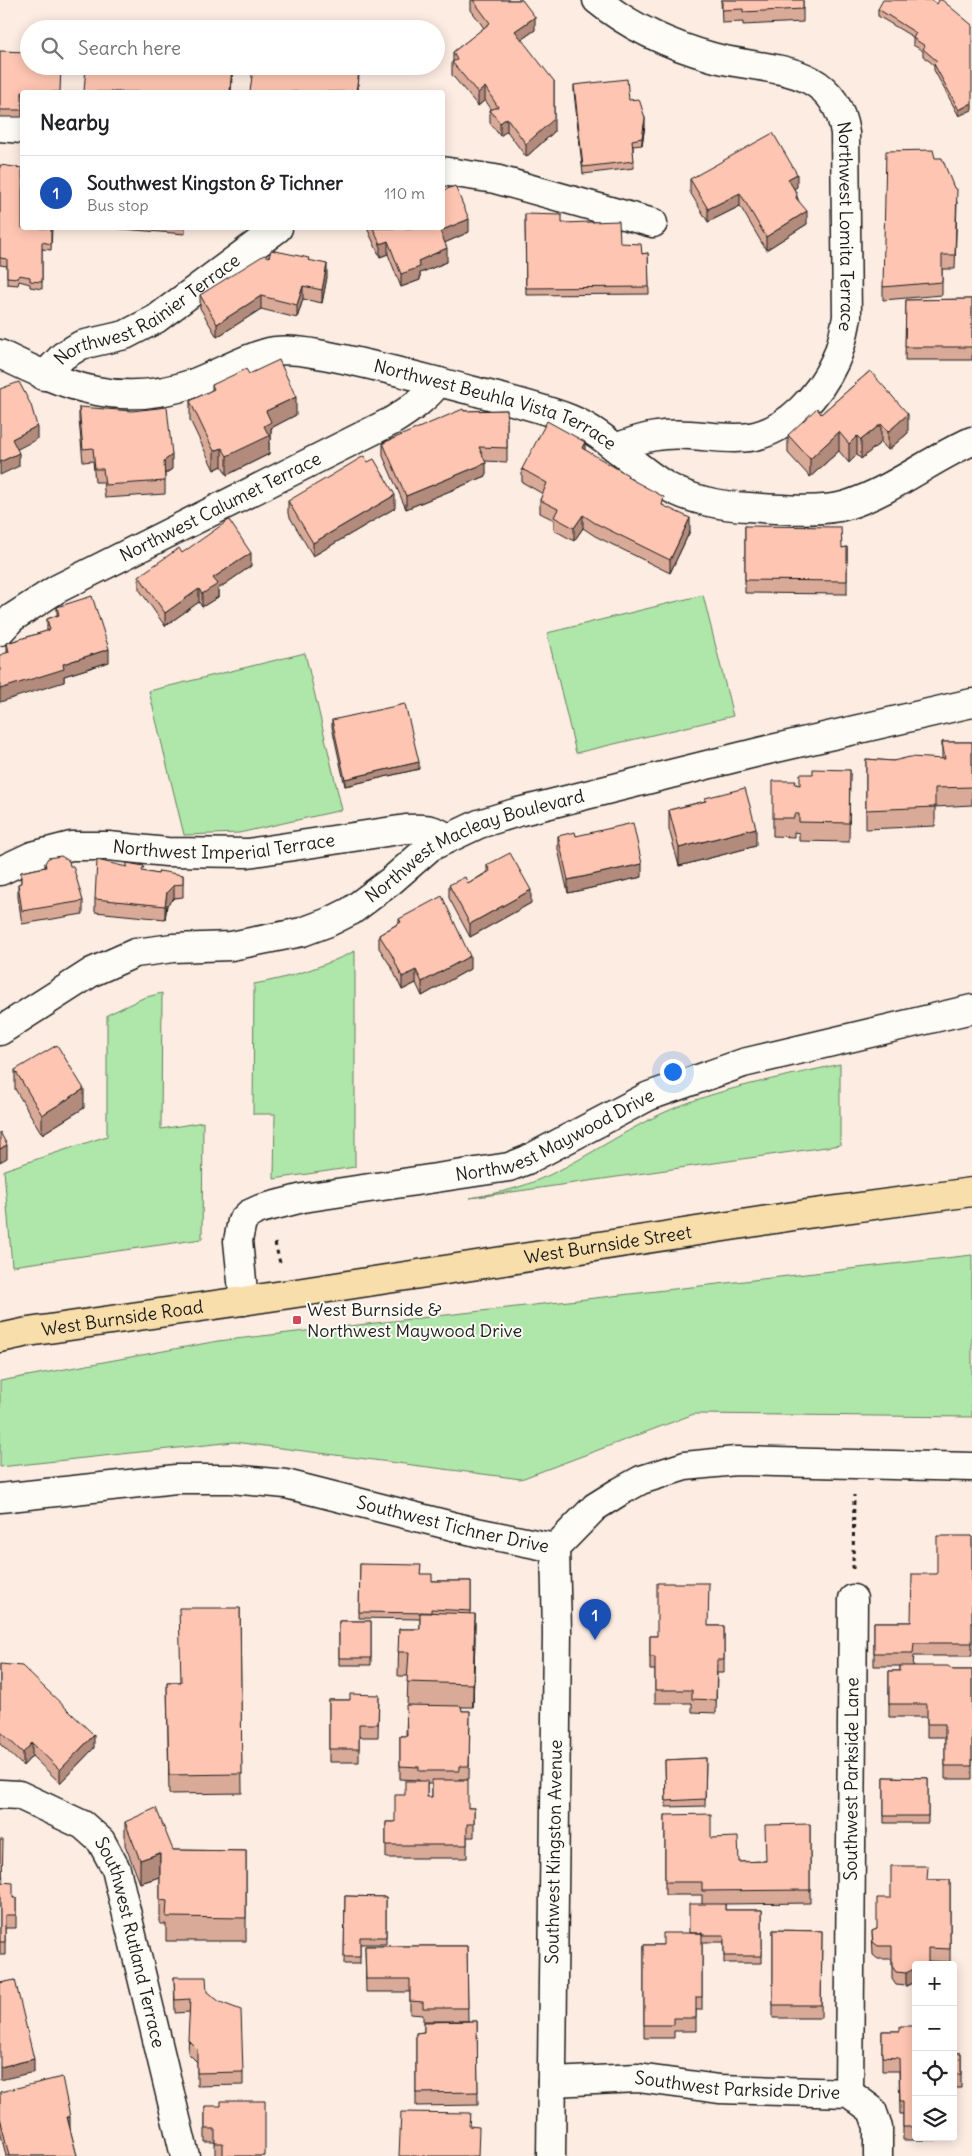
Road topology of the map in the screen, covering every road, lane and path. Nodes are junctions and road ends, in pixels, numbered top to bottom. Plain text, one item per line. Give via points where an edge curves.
1 (597, 0) edge
2 (0, 127) edge
3 (20, 129) edge
4 (445, 171) edge
5 (653, 224) dead end
6 (275, 230) edge
7 (0, 354) edge
8 (44, 376) junction
9 (439, 382) junction
10 (972, 441) edge
11 (616, 448) junction
12 (0, 632) edge
13 (972, 703) edge
14 (447, 838) junction
15 (0, 871) edge
16 (972, 1009) edge
17 (0, 1031) edge
18 (972, 1192) edge
19 (244, 1301) junction
20 (0, 1338) edge
21 (854, 1465) junction
22 (972, 1467) edge
23 (0, 1498) edge
24 (556, 1548) junction
25 (853, 1599) joint
26 (0, 1794) edge
27 (552, 2082) junction
28 (849, 2093) junction
29 (184, 2156) edge
30 (551, 2156) edge
31 (878, 2156) edge

1 - 11 street, Northwest Lomita Terrace via 644,32 678,46 712,57 794,72 815,82 838,109 845,133 847,317 835,361 810,401 772,430 758,435 726,438 664,435 641,438
2 - 3 street
4 - 5 street via 495,179
6 - 8 street, Northwest Rainier Terrace via 156,319 125,335 81,344 63,356
7 - 8 street, Northwest Beuhla Vista Terrace
8 - 9 street, Northwest Beuhla Vista Terrace via 91,391 145,395 195,383 268,352 287,352 314,353 361,362
9 - 11 street, Northwest Beuhla Vista Terrace via 572,420
9 - 12 street, Northwest Calumet Terrace via 428,396 392,421 57,589 12,618
10 - 11 street, Northwest Beuhla Vista Terrace via 881,492 845,506 821,508 745,507 694,497 668,487
13 - 14 street, Northwest Macleay Boulevard via 528,810 479,824
14 - 15 street, Northwest Imperial Terrace via 438,831 406,829 248,853 71,846 32,856
14 - 17 street, Northwest Macleay Boulevard via 430,847 391,882 351,911 329,922 302,932 232,946 135,953 92,972
16 - 19 street, Northwest Maywood Drive via 743,1063 649,1096 509,1168 303,1198 260,1209 249,1214 239,1229
18 - 19 main road, West Burnside Street via 807,1214
19 - 20 main road, West Burnside Road
21 - 22 street, Southwest Tichner Drive
21 - 24 street, Southwest Tichner Drive via 736,1461 701,1463 660,1472 595,1507
21 - 25 path
23 - 24 street, Southwest Tichner Drive via 176,1479 231,1479 286,1484 476,1532
24 - 27 street, Southwest Kingston Avenue
25 - 28 street, Southwest Parkside Lane
26 - 29 street, Southwest Rutland Terrace via 18,1795 83,1825 101,1841 116,1869
27 - 28 street, Southwest Parkside Drive via 638,2078 720,2089
27 - 30 street, Southwest Kingston Avenue
28 - 31 street, Southwest Parkside Drive via 872,2110 878,2127

